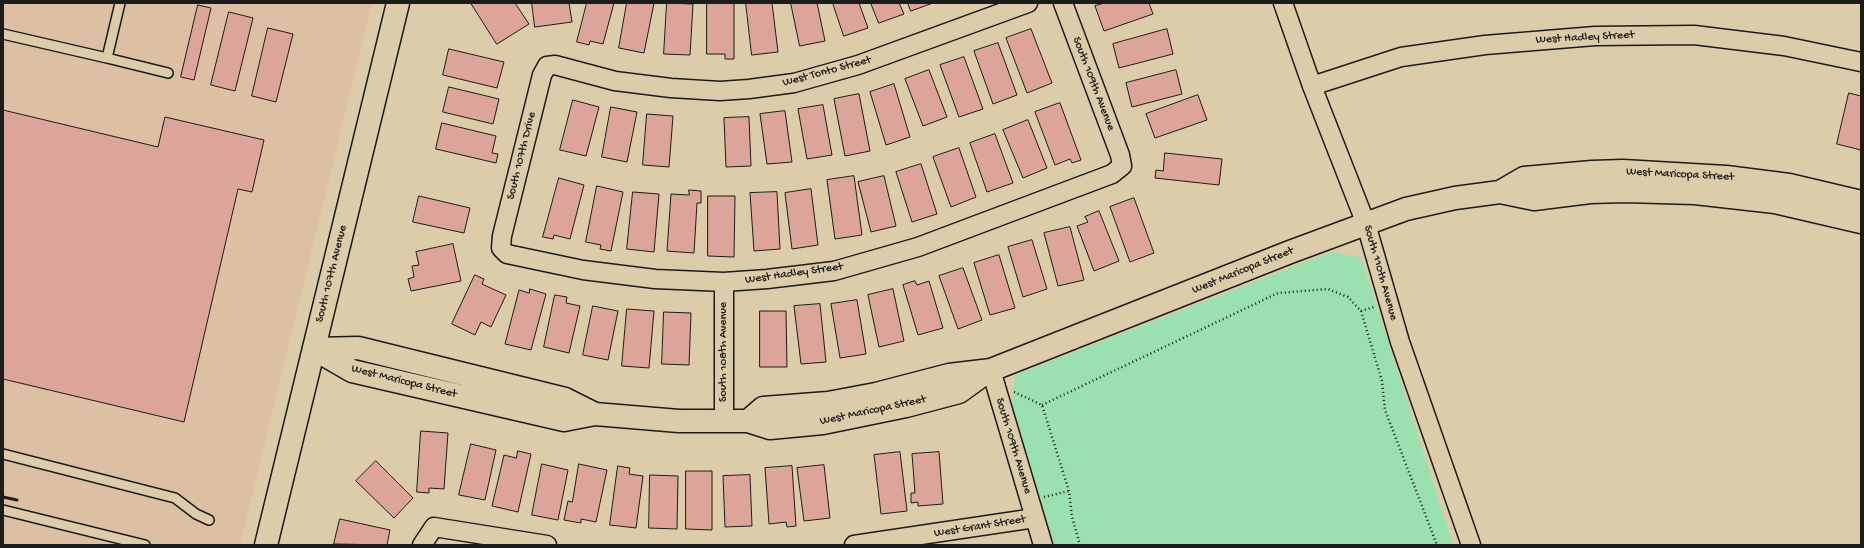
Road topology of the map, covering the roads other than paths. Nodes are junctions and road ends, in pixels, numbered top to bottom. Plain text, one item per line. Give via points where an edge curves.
1 (120, 3) edge
2 (398, 3) edge
3 (1028, 3) edge
4 (1063, 3) edge
5 (1283, 3) edge
6 (3, 34) edge
7 (107, 58) junction
8 (1861, 62) edge
9 (547, 66) joint
10 (168, 73) dead end
11 (1312, 86) junction
12 (1122, 166) joint
13 (1500, 192) junction
14 (1861, 202) edge
15 (1861, 222) edge
16 (1366, 224) junction
17 (501, 248) joint
18 (724, 282) junction
19 (314, 349) junction
20 (992, 376) junction
21 (724, 422) junction
22 (3, 454) edge
23 (3, 510) edge
24 (1035, 518) junction
25 (208, 520) dead end
26 (145, 545) edge
27 (266, 545) edge
28 (422, 545) edge
29 (547, 545) edge
30 (854, 545) edge
31 (1043, 545) edge
32 (1471, 545) edge

1 - 7 lane
2 - 19 street, South 107th Avenue
3 - 9 street, West Tonto Street via 858,65 794,83 728,90 671,88 615,81 555,65
4 - 12 street, South 109th Avenue
5 - 11 street, South 110th Avenue
6 - 7 lane
7 - 10 lane
8 - 11 street, West Hadley Street via 1784,46 1694,35 1595,36 1485,45 1401,57
9 - 17 street, South 107th Drive via 542,75
11 - 16 street, South 110th Avenue
12 - 18 street, West Hadley Street via 1112,174 918,246 834,271
13 - 14 street, West Maricopa Street via 1524,178 1623,171 1726,176 1789,185
13 - 15 street, West Maricopa Street via 1534,199 1625,190 1695,193 1775,202
13 - 16 street, West Maricopa Street via 1455,198 1406,209
16 - 20 street, West Maricopa Street
16 - 32 street, South 110th Avenue via 1400,342
17 - 18 street, West Hadley Street via 507,254 583,270 655,279
18 - 21 street, South 108th Avenue
19 - 21 street, West Maricopa Street via 352,371 564,420 595,414
19 - 27 street, South 107th Avenue
20 - 21 street, West Maricopa Street via 949,375 828,403 762,408 748,420
20 - 24 street, South 109th Avenue
22 - 25 lane via 175,498
23 - 26 lane
24 - 30 street, West Grant Street
24 - 31 street, South 109th Avenue
28 - 29 street via 434,527

